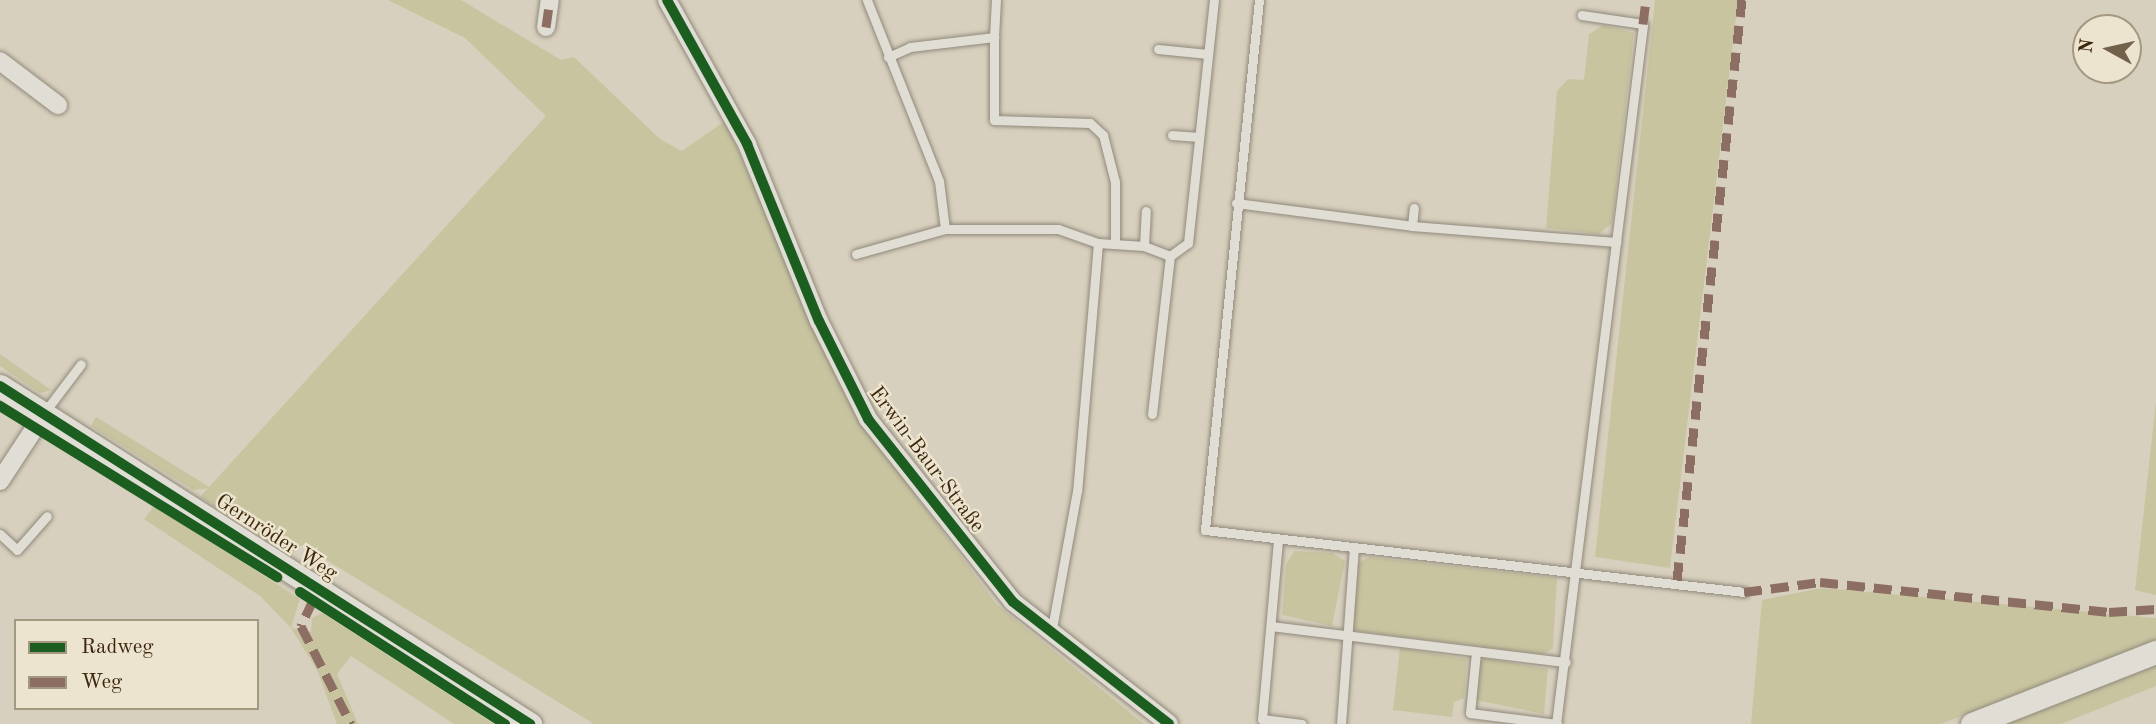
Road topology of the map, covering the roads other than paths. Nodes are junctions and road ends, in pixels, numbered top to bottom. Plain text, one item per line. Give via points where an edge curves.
1 (550, 0) edge
2 (667, 0) edge
3 (867, 0) edge
4 (996, 0) edge
5 (1214, 0) edge
6 (1259, 0) edge
7 (1582, 15) dead end
8 (547, 27) dead end
9 (993, 37) junction
10 (1158, 49) dead end
11 (1208, 54) junction
12 (888, 57) junction
13 (0, 61) edge
14 (58, 105) dead end
15 (1172, 135) dead end
16 (1199, 138) junction
17 (1236, 203) junction
18 (1414, 208) dead end
19 (1146, 211) dead end
20 (1412, 226) junction
21 (945, 229) junction
22 (1615, 242) junction
23 (1098, 243) junction
24 (1115, 244) junction
25 (1144, 246) junction
26 (856, 254) dead end
27 (1170, 256) junction
28 (81, 364) dead end
29 (0, 386) edge
30 (44, 414) junction
31 (1152, 414) dead end
32 (0, 481) edge
33 (47, 516) dead end
34 (0, 534) edge
35 (1278, 540) junction
36 (1354, 547) junction
37 (1576, 569) junction
38 (1744, 592) dead end
39 (1271, 626) junction
40 (1051, 635) junction
41 (1343, 635) junction
42 (1476, 652) junction
43 (2156, 652) edge
44 (1566, 662) junction
45 (530, 724) edge
46 (1169, 724) edge
47 (1302, 724) edge
48 (1341, 724) edge
49 (1556, 724) edge
50 (1972, 724) edge

1 - 8 street
2 - 40 street, Erwin-Baur-Straße via 747,144 853,397 975,558
3 - 12 lane
4 - 9 lane
5 - 11 lane
6 - 17 lane
7 - 22 lane via 1643,24
9 - 12 lane via 910,47
9 - 24 lane via 994,120 1090,123 1102,135 1115,182
10 - 11 lane
11 - 16 lane
12 - 21 lane via 939,181
13 - 14 street
15 - 16 lane
16 - 27 lane via 1188,243
17 - 20 lane
17 - 35 lane via 1205,530
18 - 20 lane
19 - 25 lane
20 - 22 lane
21 - 23 lane via 1058,229
21 - 26 lane
22 - 37 lane
23 - 24 lane
23 - 40 lane via 1077,491
24 - 25 lane
25 - 27 lane
27 - 31 lane
28 - 30 lane
29 - 30 main road, Gernröder Weg
30 - 32 street
30 - 45 main road, Gernröder Weg
33 - 34 lane via 17,550
35 - 36 lane
35 - 39 lane
36 - 37 lane
36 - 41 lane
37 - 38 lane
37 - 44 lane
39 - 41 lane
39 - 47 lane via 1262,719
40 - 46 street, Erwin-Baur-Straße
41 - 42 lane
41 - 48 lane via 1349,649
42 - 44 lane
42 - 49 lane via 1470,713
43 - 50 main road
44 - 49 lane

